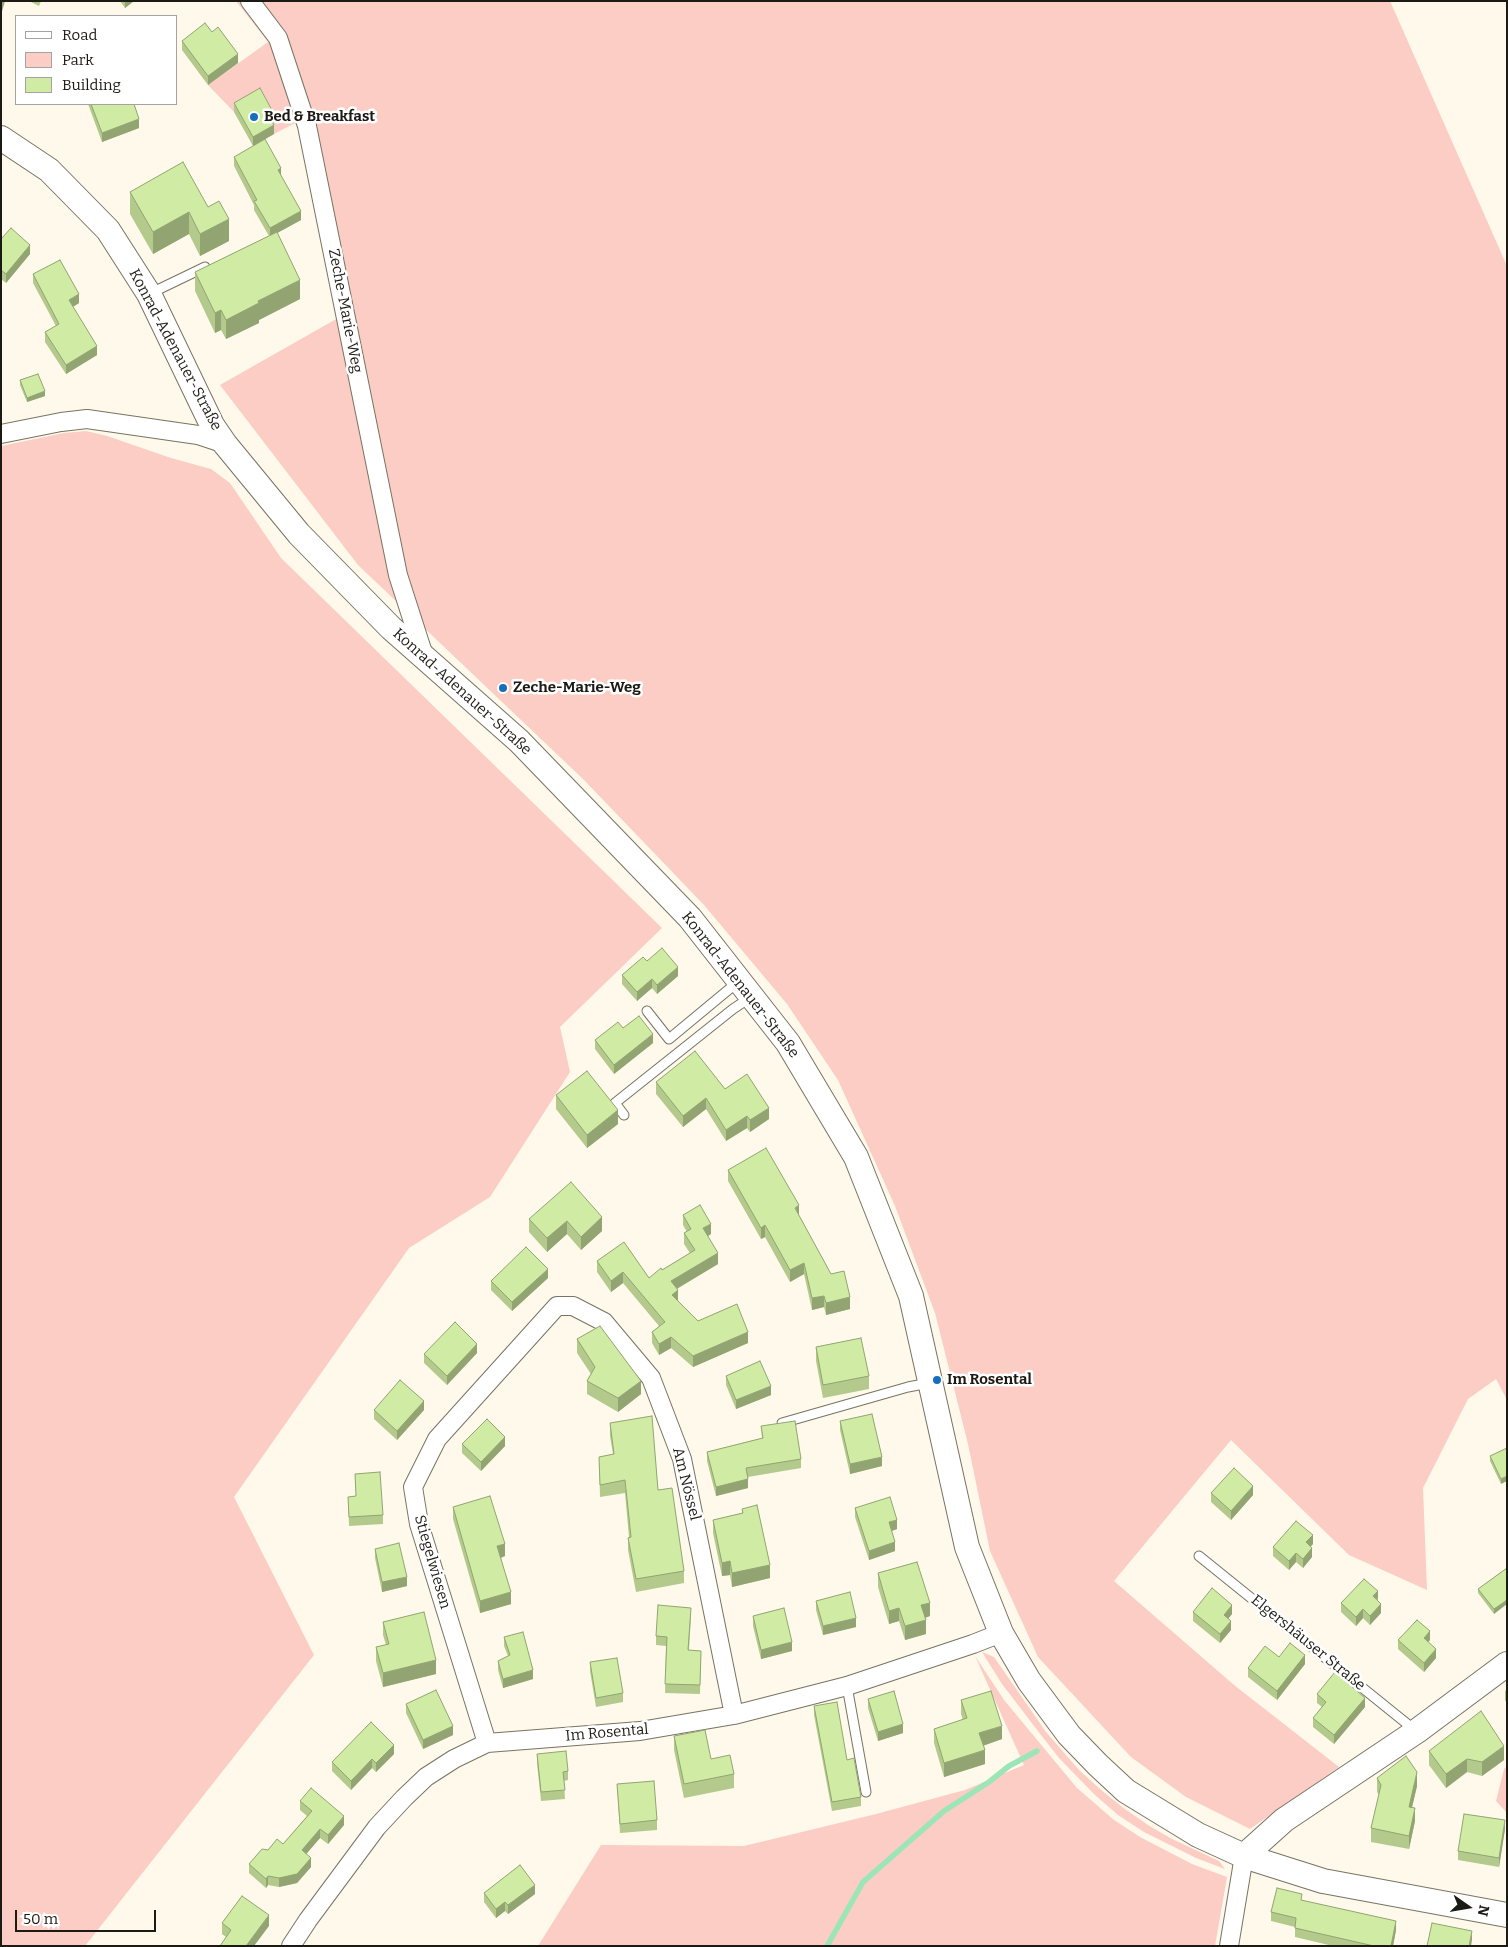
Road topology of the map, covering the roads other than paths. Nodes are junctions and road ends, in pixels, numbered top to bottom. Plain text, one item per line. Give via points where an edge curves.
1 (250, 1) edge
2 (1, 138) edge
3 (216, 262) edge
4 (149, 294) junction
5 (1, 434) edge
6 (225, 444) junction
7 (426, 659) junction
8 (745, 989) junction
9 (647, 1011) dead end
10 (624, 1115) dead end
11 (557, 1306) joint
12 (931, 1382) junction
13 (782, 1423) edge
14 (1199, 1556) dead end
15 (1000, 1633) junction
16 (1507, 1664) edge
17 (847, 1686) junction
18 (734, 1715) junction
19 (1417, 1731) junction
20 (487, 1743) junction
21 (866, 1792) dead end
22 (1244, 1856) junction
23 (1507, 1915) edge
24 (291, 1946) edge
25 (1229, 1946) edge

1 - 7 street, Zeche-Marie-Weg via 278,38 307,126 398,575
2 - 4 main road, Konrad-Adenauer-Straße via 49,170 108,230
3 - 4 lane
4 - 6 main road, Konrad-Adenauer-Straße via 212,425
5 - 6 street via 87,419 198,435
6 - 7 main road, Konrad-Adenauer-Straße via 299,534
7 - 8 main road, Konrad-Adenauer-Straße via 519,741 690,918
8 - 9 lane via 668,1039
8 - 10 lane via 733,1009 615,1104
8 - 12 main road, Konrad-Adenauer-Straße via 788,1043 856,1157 912,1296
11 - 18 street, Am Nössel via 573,1306 604,1322 651,1378 682,1459
11 - 20 street, Stiegelwiesen via 437,1439 413,1487 419,1524
12 - 13 lane
12 - 15 main road, Konrad-Adenauer-Straße via 967,1547
14 - 19 lane, Elgershäuser Straße
15 - 17 street, Im Rosental
15 - 22 main road, Konrad-Adenauer-Straße via 1029,1681 1069,1735 1126,1791 1198,1835
16 - 19 main road
17 - 18 street, Im Rosental
17 - 21 lane
18 - 20 street, Im Rosental via 640,1731
19 - 22 main road via 1284,1820
20 - 24 street, Im Rosental via 426,1777 404,1798 378,1827
22 - 23 main road, Konrad-Adenauer-Straße via 1323,1881
22 - 25 street

